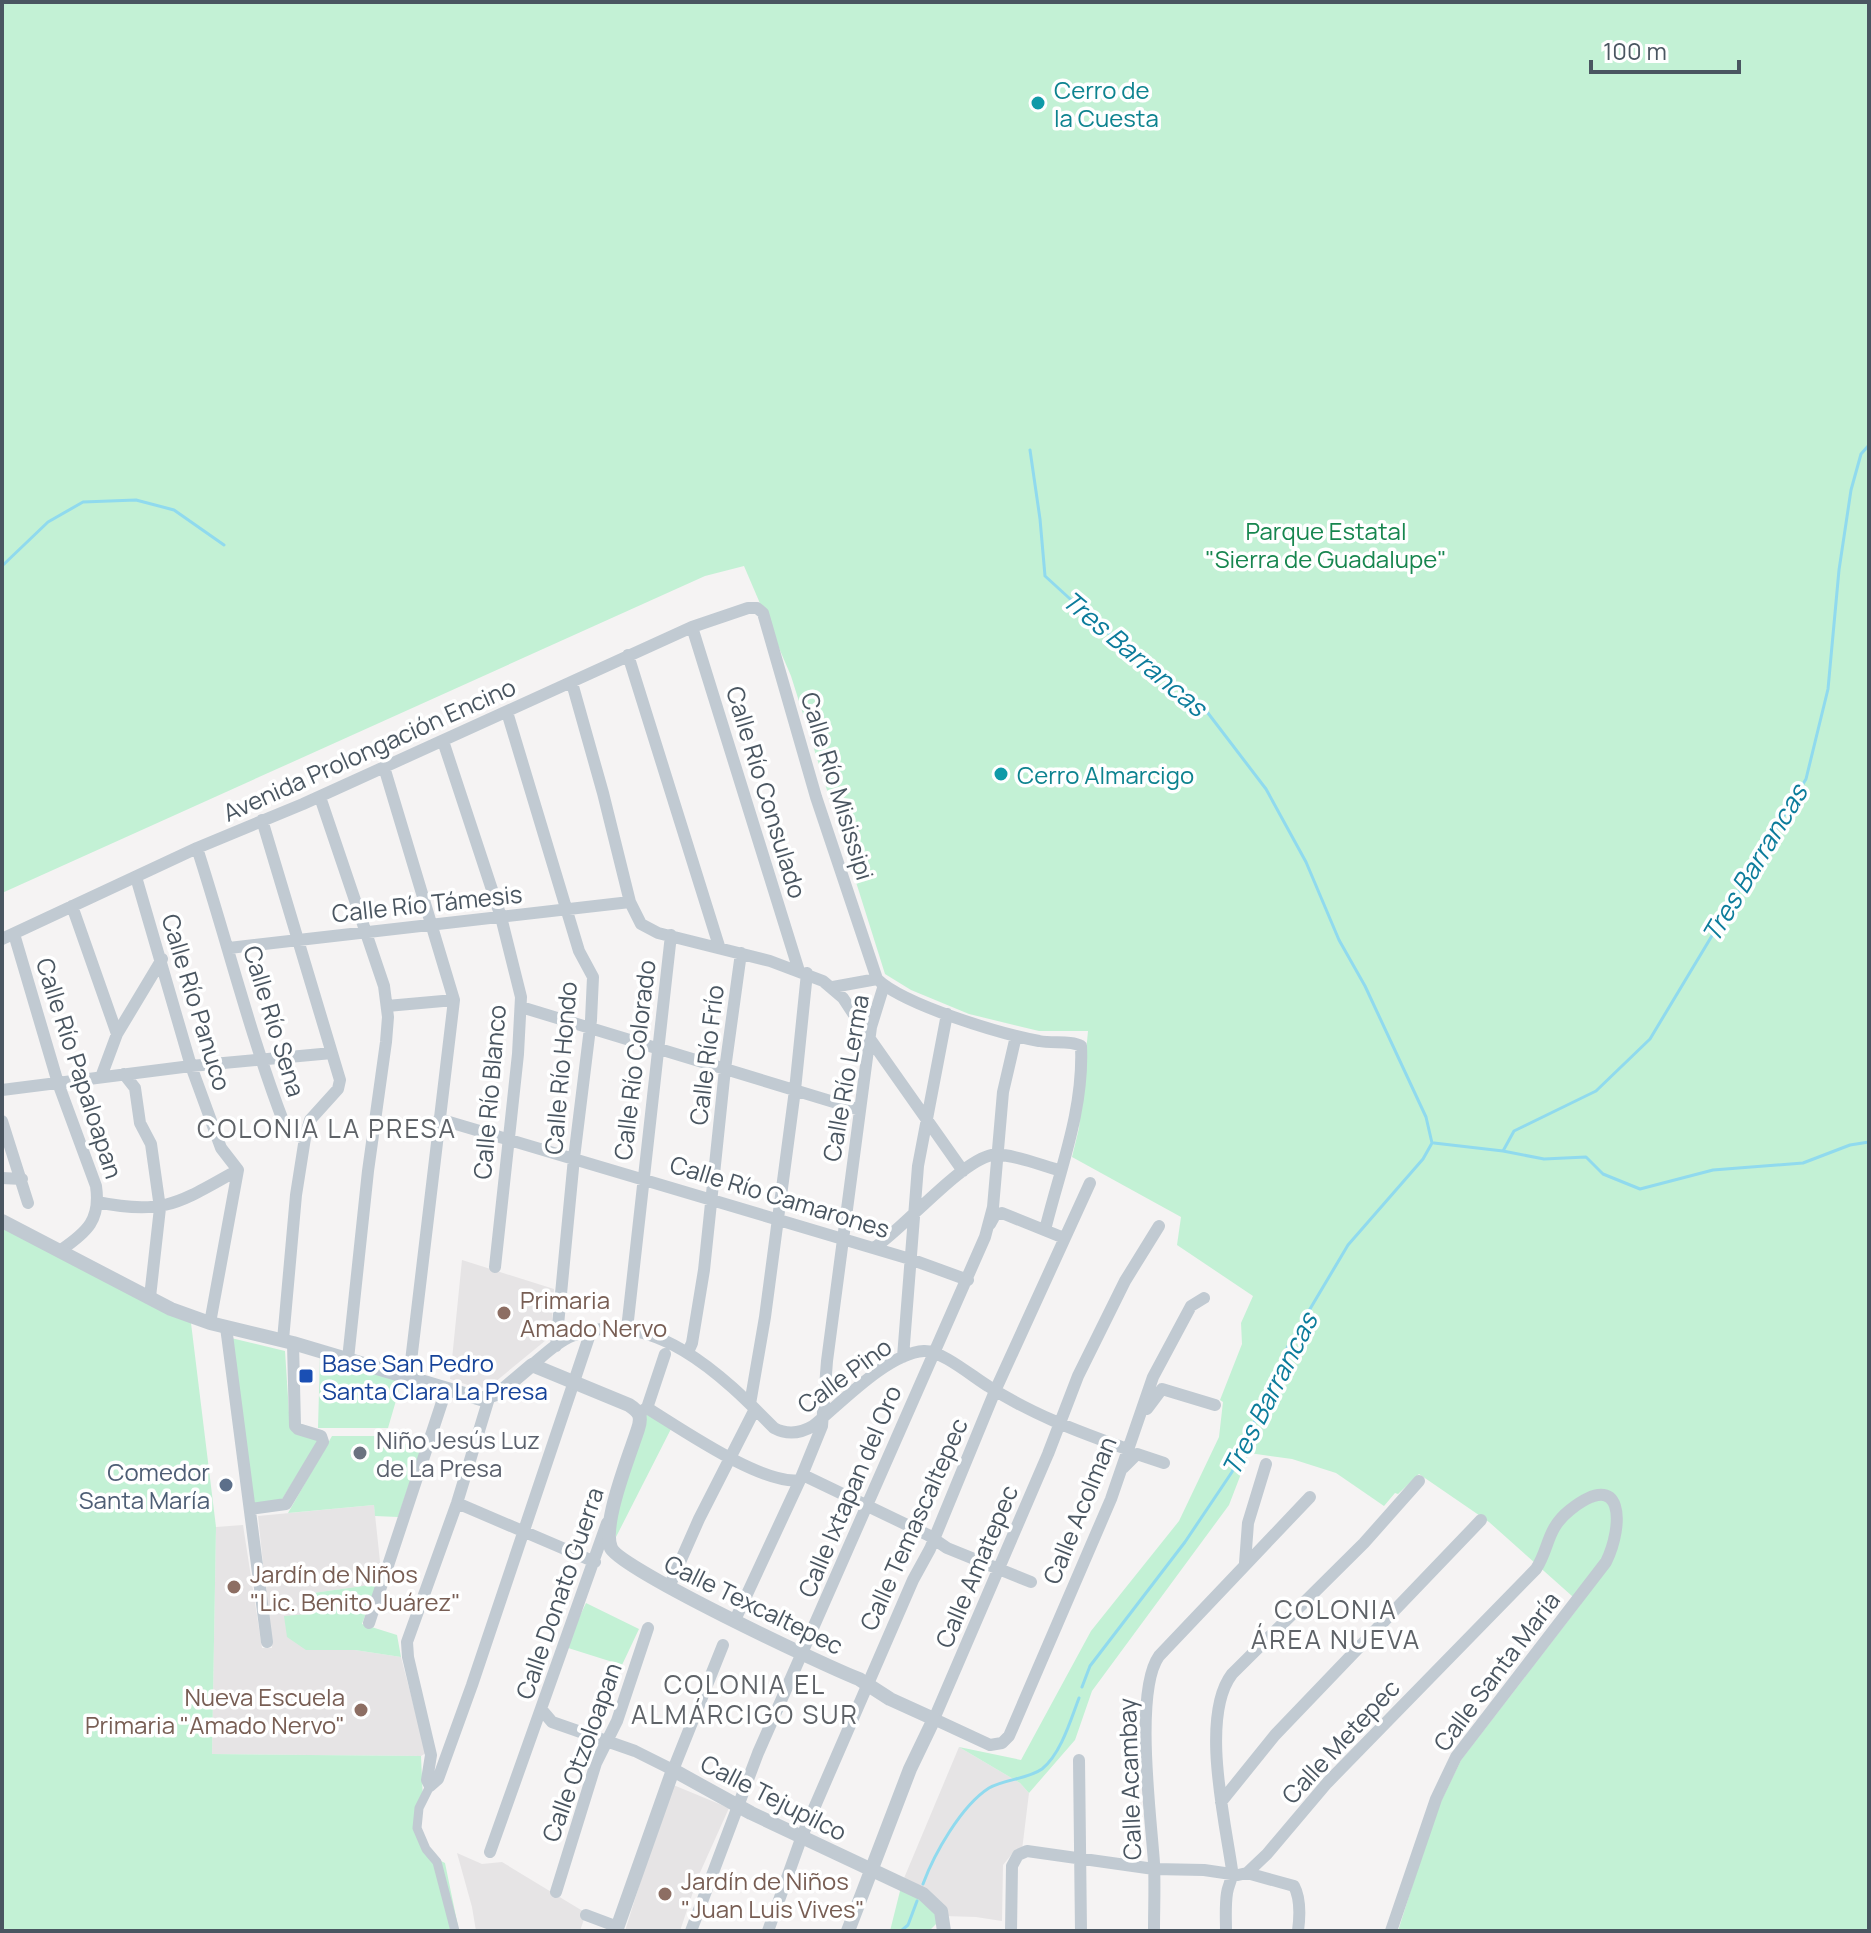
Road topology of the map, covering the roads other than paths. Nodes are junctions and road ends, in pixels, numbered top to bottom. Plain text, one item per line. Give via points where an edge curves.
1 (757, 608) joint
2 (692, 627) junction
3 (628, 655) junction
4 (572, 683) junction
5 (507, 712) junction
6 (443, 741) junction
7 (384, 767) junction
8 (320, 797) junction
9 (262, 820) junction
10 (197, 848) junction
11 (136, 877) junction
12 (630, 902) junction
13 (72, 906) junction
14 (568, 910) junction
15 (501, 917) junction
16 (434, 926) junction
17 (365, 932) junction
18 (671, 935) junction
19 (8, 936) edge
20 (298, 940) junction
21 (719, 946) junction
22 (229, 948) junction
23 (741, 953) junction
24 (162, 959) junction
25 (803, 972) junction
26 (880, 982) junction
27 (833, 987) junction
28 (454, 1000) junction
29 (387, 1006) junction
30 (521, 1007) junction
31 (947, 1014) junction
32 (590, 1028) junction
33 (117, 1034) junction
34 (1016, 1036) junction
35 (870, 1039) junction
36 (657, 1050) junction
37 (332, 1053) junction
38 (260, 1059) junction
39 (191, 1066) junction
40 (725, 1069) junction
41 (124, 1074) junction
42 (101, 1077) junction
43 (58, 1083) junction
44 (2, 1090) edge
45 (795, 1090) junction
46 (860, 1110) junction
47 (439, 1119) junction
48 (2, 1121) edge
49 (927, 1121) junction
50 (305, 1138) junction
51 (508, 1138) junction
52 (998, 1155) junction
53 (574, 1158) junction
54 (238, 1170) junction
55 (1059, 1170) junction
56 (963, 1171) junction
57 (2, 1178) edge
58 (642, 1178) junction
59 (22, 1179) junction
60 (1090, 1183) dead end
61 (710, 1198) junction
62 (97, 1202) junction
63 (28, 1203) dead end
64 (160, 1208) junction
65 (916, 1213) junction
66 (778, 1219) junction
67 (2, 1221) edge
68 (1159, 1226) dead end
69 (988, 1227) junction
70 (1045, 1230) junction
71 (1064, 1238) junction
72 (843, 1240) junction
73 (874, 1248) junction
74 (61, 1250) junction
75 (910, 1259) junction
76 (495, 1267) dead end
77 (968, 1280) junction
78 (150, 1297) junction
79 (1204, 1298) dead end
80 (210, 1323) junction
81 (226, 1327) junction
82 (627, 1329) junction
83 (591, 1331) junction
84 (288, 1342) junction
85 (556, 1346) junction
86 (688, 1352) junction
87 (934, 1352) junction
88 (665, 1354) dead end
89 (903, 1357) junction
90 (348, 1359) junction
91 (532, 1365) junction
92 (409, 1378) junction
93 (572, 1381) junction
94 (446, 1390) junction
95 (995, 1391) junction
96 (494, 1396) junction
97 (1215, 1405) dead end
98 (752, 1407) junction
99 (643, 1410) junction
100 (1139, 1416) junction
101 (824, 1417) junction
102 (1059, 1424) junction
103 (1127, 1449) junction
104 (730, 1458) junction
105 (1164, 1463) dead end
106 (1266, 1464) dead end
107 (1120, 1471) junction
108 (802, 1478) junction
109 (1419, 1481) dead end
110 (1603, 1494) joint
111 (1310, 1497) dead end
112 (457, 1503) junction
113 (869, 1506) junction
114 (250, 1509) junction
115 (611, 1512) junction
116 (1481, 1520) dead end
117 (524, 1531) junction
118 (933, 1539) junction
119 (595, 1562) junction
120 (1245, 1563) junction
121 (999, 1570) junction
122 (1031, 1582) dead end
123 (669, 1587) junction
124 (735, 1620) junction
125 (369, 1623) dead end
126 (648, 1628) dead end
127 (267, 1642) dead end
128 (723, 1645) dead end
129 (801, 1653) junction
130 (867, 1684) junction
131 (541, 1709) junction
132 (934, 1719) junction
133 (607, 1740) junction
134 (1002, 1743) joint
135 (1079, 1760) dead end
136 (673, 1770) junction
137 (430, 1786) junction
138 (1221, 1802) junction
139 (737, 1804) junction
140 (802, 1836) junction
141 (490, 1852) dead end
142 (1081, 1857) junction
143 (1154, 1869) junction
144 (871, 1871) junction
145 (1247, 1873) junction
146 (1233, 1875) junction
147 (556, 1892) dead end
148 (586, 1915) dead end
149 (617, 1929) edge
150 (455, 1931) edge
151 (691, 1931) edge
152 (768, 1931) edge
153 (848, 1931) edge
154 (944, 1931) edge
155 (1011, 1931) edge
156 (1081, 1931) edge
157 (1154, 1931) edge
158 (1226, 1931) edge
159 (1298, 1931) edge
160 (1391, 1931) edge

1 - 2 street, Avenida Prolongación Encino
1 - 26 street, Calle Río Misissipi via 763,613 816,797
2 - 3 street, Avenida Prolongación Encino
2 - 25 street, Calle Río Consulado
3 - 4 street, Avenida Prolongación Encino
3 - 21 street
4 - 5 street, Avenida Prolongación Encino
4 - 12 street, Calle Río Colorado
5 - 6 street, Avenida Prolongación Encino
5 - 14 street, Calle Río Hondo
6 - 7 street, Avenida Prolongación Encino
6 - 15 street, Calle Río Blanco
7 - 8 street, Avenida Prolongación Encino
7 - 16 street
8 - 9 street, Avenida Prolongación Encino
8 - 17 street
9 - 10 street, Avenida Prolongación Encino
9 - 20 street
10 - 11 street, Avenida Prolongación Encino
10 - 22 street, Calle Río Sena
11 - 13 street, Avenida Prolongación Encino
11 - 24 street, Calle Río Panuco
12 - 14 street, Calle Río Támesis
12 - 18 street, Calle Río Colorado via 645,927
13 - 19 street, Avenida Prolongación Encino
13 - 33 street
14 - 15 street, Calle Río Támesis
14 - 32 street, Calle Río Hondo via 579,951 593,977
15 - 16 street, Calle Río Támesis
15 - 30 street, Calle Río Blanco
16 - 17 street, Calle Río Támesis
16 - 28 street
17 - 20 street, Calle Río Támesis
17 - 29 street
18 - 21 street
18 - 36 street, Calle Río Colorado
19 - 43 street, Calle Río Papaloapan
20 - 22 street, Calle Río Támesis
20 - 37 street
21 - 23 street
22 - 38 street, Calle Río Sena
23 - 25 street
23 - 40 street, Calle Río Frío
24 - 33 street
24 - 39 street, Calle Río Panuco
25 - 27 street
25 - 45 street, Calle Río Consulado
26 - 27 street
26 - 31 street
26 - 35 street, Calle Río Lerma
27 - 35 street
28 - 29 street
28 - 47 street
29 - 90 street
30 - 32 street
30 - 51 street, Calle Río Blanco
31 - 34 street
31 - 49 street
32 - 36 street
32 - 53 street, Calle Río Hondo
33 - 42 street
34 - 52 street, Calle Ixtapan del Oro via 1003,1092
34 - 55 street via 1081,1045 1077,1115
35 - 46 street, Calle Río Lerma
35 - 49 street
36 - 40 street
36 - 58 street, Calle Río Colorado
37 - 38 street
37 - 50 street via 339,1085 312,1117
38 - 39 street
38 - 50 street, Calle Río Sena via 285,1126
39 - 41 street
39 - 54 street, Calle Río Panuco via 221,1148
40 - 45 street
40 - 61 street, Calle Río Frío
41 - 42 street
41 - 64 street via 135,1088 140,1123 151,1144
42 - 43 street
43 - 44 street
43 - 62 street, Calle Río Papaloapan via 96,1186
45 - 46 street
45 - 66 street, Calle Río Consulado
46 - 72 street, Calle Río Lerma
47 - 51 street, Calle Río Camarones
47 - 92 street
48 - 59 street
49 - 56 street
49 - 65 street
50 - 84 street via 296,1195
51 - 53 street, Calle Río Camarones
51 - 76 street, Calle Río Blanco
52 - 55 street
52 - 56 street
52 - 69 street, Calle Ixtapan del Oro
53 - 58 street, Calle Río Camarones
53 - 85 street, Calle Río Hondo
54 - 64 street
54 - 80 street
55 - 70 street
56 - 65 street
57 - 59 street
58 - 61 street, Calle Río Camarones
58 - 82 street, Calle Río Colorado
59 - 63 street
60 - 71 street, Calle Temascaltepec
61 - 66 street, Calle Río Camarones
61 - 86 street, Calle Río Frío via 704,1270
62 - 64 street
62 - 74 street, Calle Río Papaloapan via 87,1231
64 - 78 street
65 - 73 street
65 - 75 street
66 - 72 street, Calle Río Camarones
66 - 98 street, Calle Río Consulado
67 - 74 street
68 - 102 street, Calle Amatepec via 1103,1322
69 - 70 street via 1002,1213
69 - 77 street, Calle Ixtapan del Oro
70 - 71 street
71 - 95 street, Calle Temascaltepec
72 - 73 street, Calle Río Camarones
72 - 101 street, Calle Río Lerma
73 - 75 street, Calle Río Camarones
74 - 78 street
75 - 77 street, Calle Río Camarones
75 - 89 street
77 - 87 street, Calle Ixtapan del Oro
78 - 80 street
79 - 100 street, Calle Acolman via 1193,1302 1153,1377
80 - 81 street
81 - 84 street
81 - 114 street
82 - 83 street, Calle Pino
82 - 86 street, Calle Pino
83 - 85 street, Calle Pino
83 - 93 street
84 - 90 street
84 - 114 street via 295,1427 321,1436 323,1442 286,1504
85 - 91 street, Calle Pino
86 - 98 street, Calle Pino
87 - 89 street, Calle Pino
87 - 95 street
87 - 113 street, Calle Ixtapan del Oro
88 - 99 street, Calle Donato Guerra
89 - 101 street, Calle Pino
90 - 92 street
91 - 93 street
91 - 96 street, Calle Pino
92 - 94 street
93 - 99 street
93 - 117 street
94 - 96 street via 473,1398
94 - 125 street
95 - 102 street
95 - 118 street, Calle Temascaltepec
96 - 112 street
97 - 100 street via 1162,1389
98 - 101 street, Calle Pino via 784,1432 802,1431
98 - 104 street, Calle Río Consulado
99 - 104 street
99 - 115 street, Calle Donato Guerra
100 - 103 street, Calle Acolman
101 - 108 street
102 - 103 street
102 - 121 street, Calle Amatepec
103 - 107 street, Calle Acolman
104 - 108 street via 788,1480
104 - 123 street, Calle Río Consulado
105 - 107 street via 1137,1454
106 - 120 street via 1248,1523
107 - 134 street, Calle Acolman
108 - 113 street
108 - 124 street
109 - 138 street via 1226,1682 1217,1713
110 - 145 street, Calle Metepec via 1560,1520 1536,1569 1327,1783
110 - 160 street, Calle Santa María via 1618,1511 1606,1562 1456,1757
111 - 120 street, Calle Acambay
112 - 117 street
112 - 137 street via 407,1642 431,1755
113 - 118 street
113 - 129 street, Calle Ixtapan del Oro
114 - 127 street
115 - 119 street, Calle Donato Guerra
115 - 123 street, Calle Texcaltepec via 609,1543 614,1554
116 - 138 street via 1275,1735
117 - 119 street
117 - 137 street via 445,1762
118 - 121 street
118 - 130 street, Calle Temascaltepec
119 - 131 street, Calle Donato Guerra
120 - 143 street, Calle Acambay via 1152,1668 1146,1712
121 - 122 street
121 - 132 street, Calle Amatepec
123 - 124 street, Calle Texcaltepec
124 - 129 street, Calle Texcaltepec
126 - 133 street, Calle Otzoloapan
128 - 136 street
129 - 130 street, Calle Texcaltepec
129 - 139 street, Calle Ixtapan del Oro
130 - 132 street, Calle Texcaltepec
130 - 140 street, Calle Temascaltepec
131 - 133 street, Calle Tejupilco via 552,1722
131 - 141 street, Calle Donato Guerra
132 - 134 street, Calle Texcaltepec via 990,1745
132 - 144 street, Calle Amatepec
133 - 136 street, Calle Tejupilco
133 - 147 street, Calle Otzoloapan
135 - 142 street
136 - 139 street, Calle Tejupilco
136 - 149 street
137 - 150 street via 419,1808 417,1828 437,1862
138 - 146 street
139 - 140 street, Calle Tejupilco
139 - 151 street, Calle Ixtapan del Oro
140 - 144 street, Calle Tejupilco
140 - 152 street, Calle Temascaltepec
142 - 143 street
142 - 155 street via 1027,1851 1015,1858
142 - 156 street
143 - 146 street
143 - 157 street, Calle Acambay
144 - 153 street, Calle Amatepec
144 - 154 street, Calle Tejupilco via 923,1894 941,1911
145 - 146 street
145 - 159 street via 1294,1886
146 - 158 street
148 - 149 street

